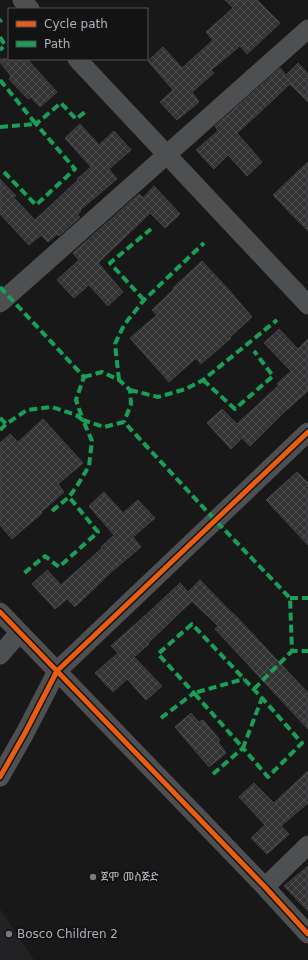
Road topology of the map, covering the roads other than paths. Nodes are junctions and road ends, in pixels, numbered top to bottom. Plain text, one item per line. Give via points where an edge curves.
1 (22, 0) edge
2 (29, 8) edge
3 (308, 29) edge
4 (78, 60) edge
5 (167, 154) junction
6 (0, 303) edge
7 (308, 305) edge
8 (308, 432) edge
9 (0, 612) edge
10 (20, 633) junction
11 (0, 656) edge
12 (57, 671) junction
13 (0, 777) edge
14 (308, 845) edge
15 (265, 887) junction
16 (308, 934) edge

1 - 2 street
3 - 5 street
4 - 5 street
5 - 6 street
5 - 7 street
8 - 12 street
9 - 10 street
10 - 11 street
10 - 12 street
12 - 13 street
12 - 15 street
14 - 15 street
15 - 16 street

